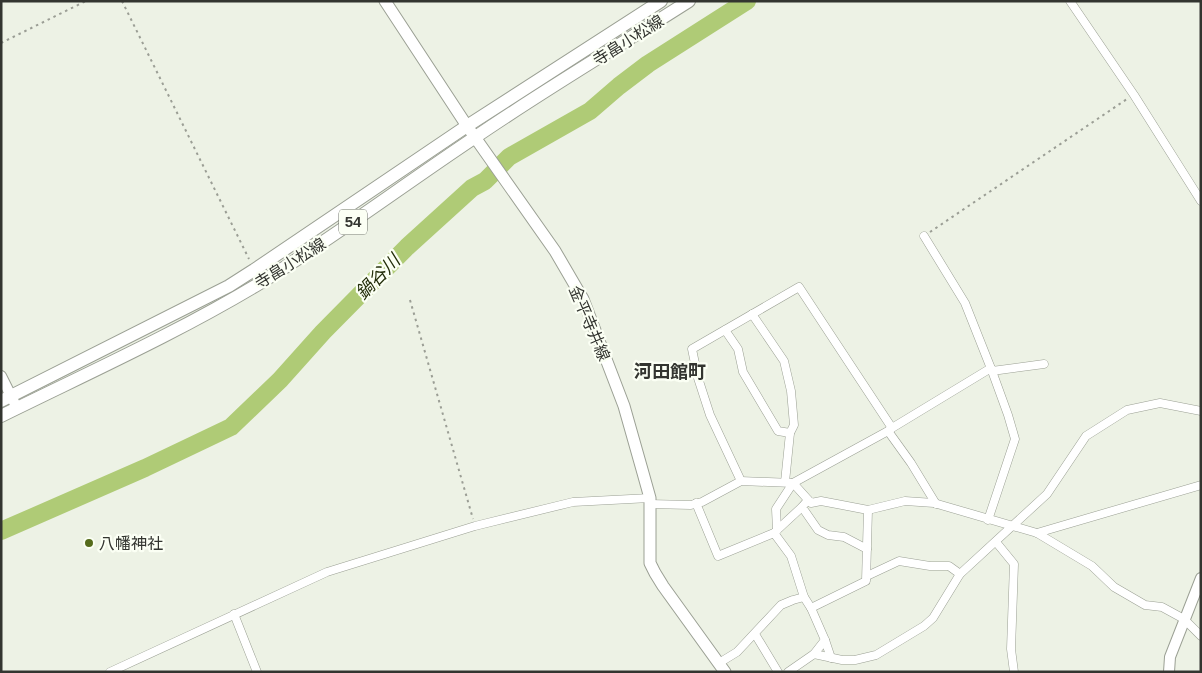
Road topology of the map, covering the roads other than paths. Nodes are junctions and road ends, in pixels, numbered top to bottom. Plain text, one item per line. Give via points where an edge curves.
1 (385, 1) edge
2 (661, 1) edge
3 (689, 1) edge
4 (1070, 1) edge
5 (467, 126) junction
6 (475, 137) junction
7 (1201, 200) edge
8 (924, 236) road end
9 (752, 314) junction
10 (725, 330) junction
11 (1044, 364) dead end
12 (992, 370) junction
13 (1, 376) edge
14 (6, 398) edge
15 (17, 408) junction
16 (1201, 411) edge
17 (1, 416) edge
18 (890, 430) junction
19 (790, 432) junction
20 (740, 481) junction
21 (789, 482) junction
22 (1201, 485) edge
23 (808, 500) junction
24 (650, 501) junction
25 (696, 503) junction
26 (936, 504) junction
27 (802, 507) junction
28 (868, 510) junction
29 (988, 520) junction
30 (1012, 526) junction
31 (775, 531) junction
32 (1037, 533) junction
33 (996, 542) junction
34 (867, 549) junction
35 (960, 574) junction
36 (867, 576) junction
37 (1201, 578) edge
38 (804, 598) junction
39 (811, 608) junction
40 (234, 614) junction
41 (1184, 618) junction
42 (755, 634) junction
43 (1201, 636) edge
44 (825, 640) junction
45 (814, 654) junction
46 (831, 658) junction
47 (722, 668) edge
48 (110, 672) edge
49 (258, 672) edge
50 (778, 672) edge
51 (788, 672) edge
52 (1014, 672) edge
53 (1169, 672) edge

1 - 5 main road, 金平寺井線
2 - 5 main road, 寺畠小松線 / 54
3 - 6 main road, 寺畠小松線 / 54
4 - 7 street
5 - 6 main road, 金平寺井線
5 - 14 main road, 寺畠小松線 / 54 via 229,286
6 - 15 main road, 寺畠小松線 / 54 via 321,244 244,292 125,356
6 - 24 main road, 金平寺井線 via 555,251 584,299 624,406
8 - 12 street via 965,303
9 - 10 street
9 - 18 street via 798,286
9 - 19 street via 784,361 794,425
10 - 19 street via 738,349 743,372 778,432
10 - 20 street via 692,349 710,415
11 - 12 street
12 - 18 street
12 - 29 street via 1015,439
13 - 14 street
14 - 15 street
15 - 17 main road, 寺畠小松線 / 54
16 - 30 street via 1160,403 1127,410 1086,436 1047,494
18 - 21 street
18 - 26 street
19 - 21 street
20 - 21 street
20 - 25 street
21 - 23 street
21 - 31 street via 776,509
22 - 32 street
23 - 27 street
23 - 28 street
24 - 25 street
24 - 40 street via 573,502 475,526 327,572
24 - 47 main road, 金平寺井線 via 650,563
25 - 31 street via 718,556
26 - 28 street via 906,501
26 - 29 street
27 - 31 street
27 - 34 street via 818,530 844,537
28 - 34 street
29 - 30 street
30 - 32 street
30 - 33 street
31 - 38 street via 790,556
32 - 41 street via 1092,566 1114,587 1146,605 1162,607
33 - 35 street
33 - 52 street via 1014,564 1011,649
34 - 36 street
35 - 36 street via 949,566 899,561
35 - 46 street via 933,618 924,626 876,655 855,660
36 - 39 street via 866,582
37 - 41 street
38 - 39 street
38 - 42 street via 781,604
39 - 44 street
40 - 48 street
40 - 49 street
41 - 43 street
41 - 53 street via 1170,657
42 - 47 street
42 - 50 street
44 - 45 street
44 - 46 street
45 - 46 street
45 - 51 street

